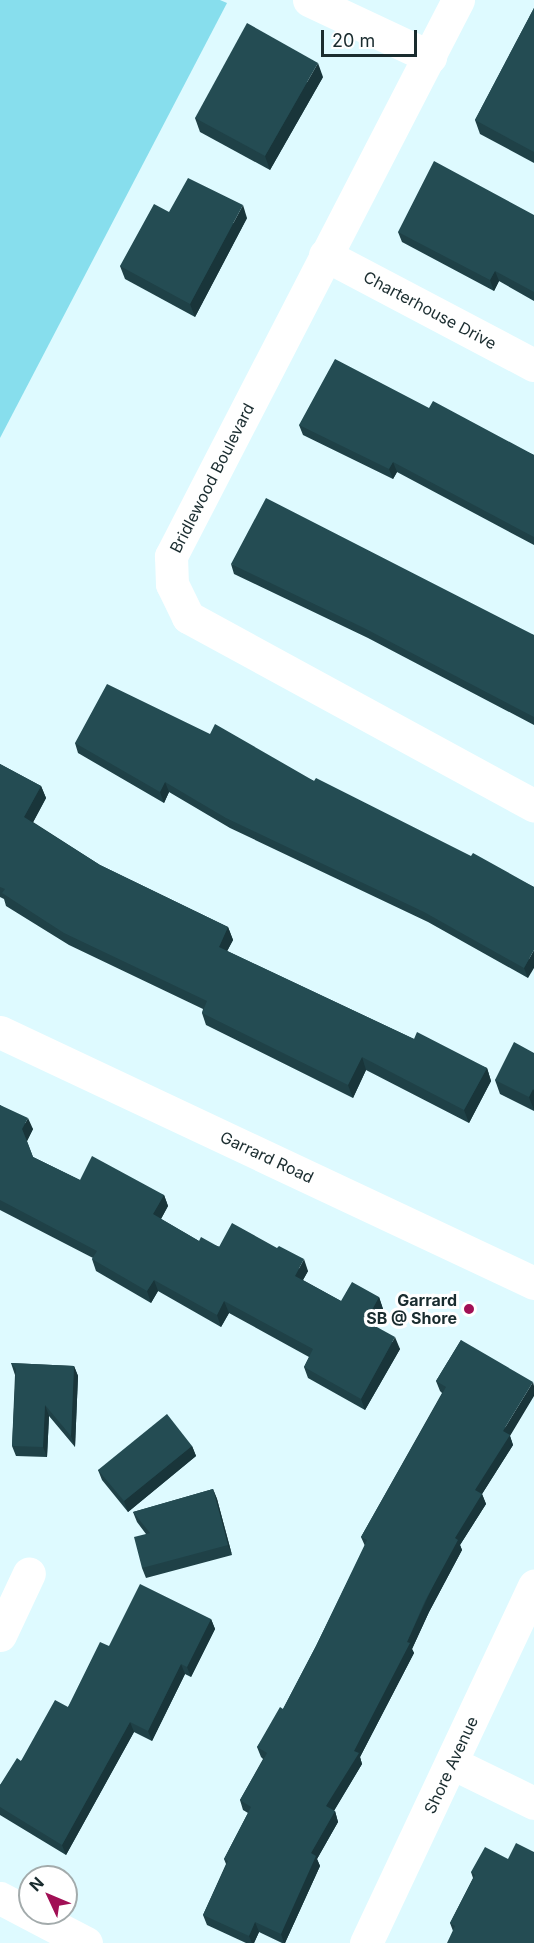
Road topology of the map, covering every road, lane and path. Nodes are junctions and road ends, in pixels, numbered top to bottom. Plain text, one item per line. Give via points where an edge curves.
1 (309, 0) edge
2 (458, 0) edge
3 (430, 57) junction
4 (325, 255) junction
5 (534, 365) edge
6 (534, 806) edge
7 (0, 1032) edge
8 (534, 1283) edge
9 (29, 1573) dead end
10 (534, 1586) edge
11 (0, 1635) edge
12 (452, 1763) junction
13 (534, 1803) edge
14 (0, 1898) edge
15 (86, 1943) edge
16 (366, 1943) edge

1 - 3 street
2 - 3 street, Bridlewood Boulevard
3 - 4 street, Bridlewood Boulevard
4 - 5 street, Charterhouse Drive
4 - 6 street, Bridlewood Boulevard via 171,556 172,584 188,617
7 - 8 street, Garrard Road
9 - 11 street
10 - 12 street, Shore Avenue
12 - 13 street
12 - 16 street, Shore Avenue
14 - 15 street

